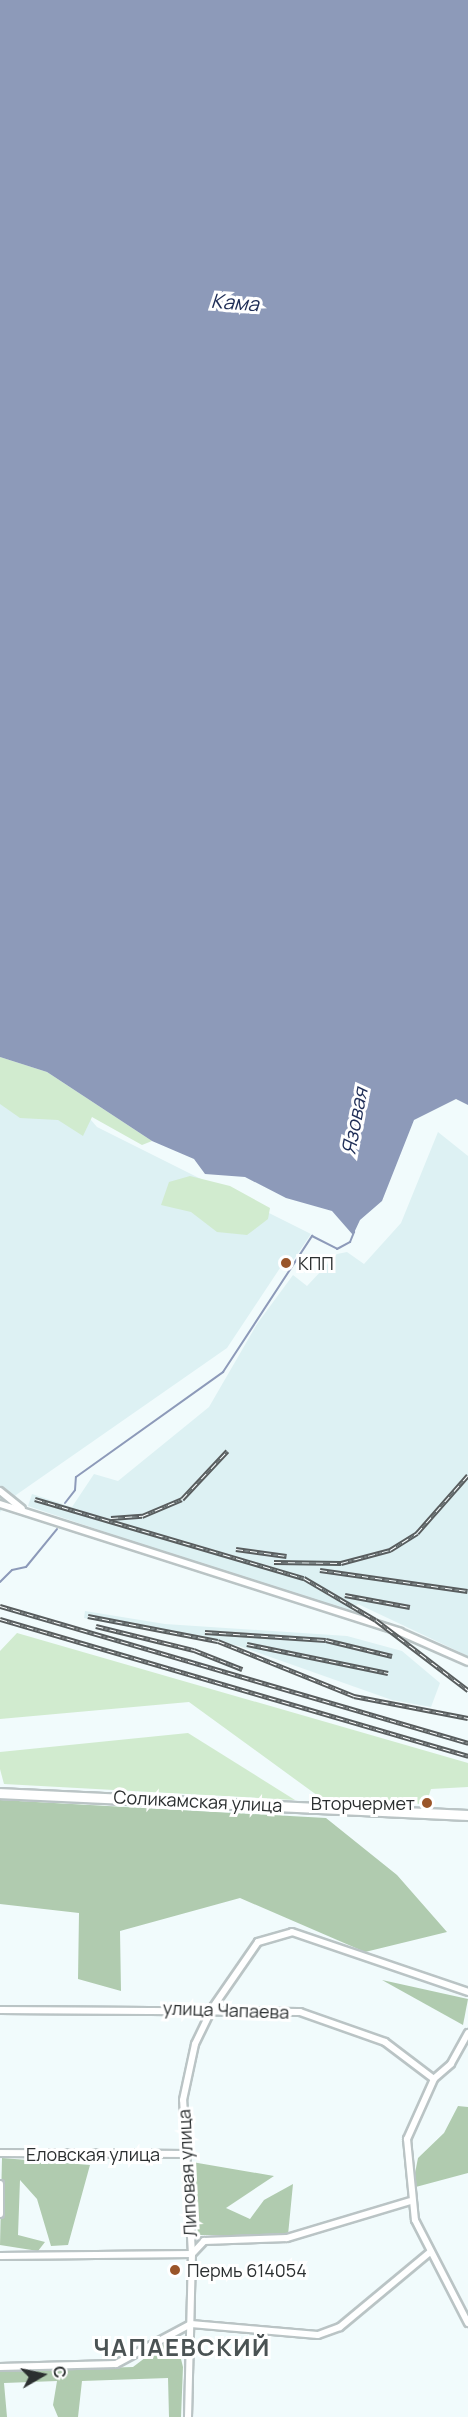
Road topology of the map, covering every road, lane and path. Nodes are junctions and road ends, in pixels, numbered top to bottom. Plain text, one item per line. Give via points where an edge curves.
1 (0, 1491) edge
2 (0, 1504) edge
3 (25, 1511) junction
4 (468, 1662) edge
5 (0, 1793) edge
6 (468, 1815) edge
7 (468, 1992) edge
8 (213, 2007) junction
9 (0, 2010) edge
10 (468, 2033) edge
11 (434, 2079) junction
12 (0, 2153) edge
13 (186, 2154) junction
14 (0, 2184) edge
15 (410, 2201) junction
16 (0, 2214) edge
17 (430, 2252) junction
18 (192, 2254) junction
19 (0, 2256) edge
20 (468, 2323) edge
21 (191, 2324) junction
22 (0, 2367) edge
23 (188, 2417) edge

1 - 3 street
2 - 3 street
3 - 4 street via 400,1632
5 - 6 main road, Соликамская улица
7 - 8 street, Липовая улица via 292,1932 258,1942
8 - 9 street, улица Чапаева
8 - 11 street, улица Чапаева via 300,2012 327,2019 385,2042
8 - 13 street, Липовая улица via 195,2044 183,2100
10 - 11 street via 452,2064
11 - 15 street via 406,2139
12 - 13 street, Еловская улица
13 - 18 street, Липовая улица
14 - 16 street
15 - 17 street
15 - 18 street via 287,2238 204,2241
17 - 20 street
17 - 21 street via 336,2330 318,2335
18 - 19 street
18 - 21 street, Липовая улица
21 - 22 street via 116,2364
21 - 23 street, Липовая улица

